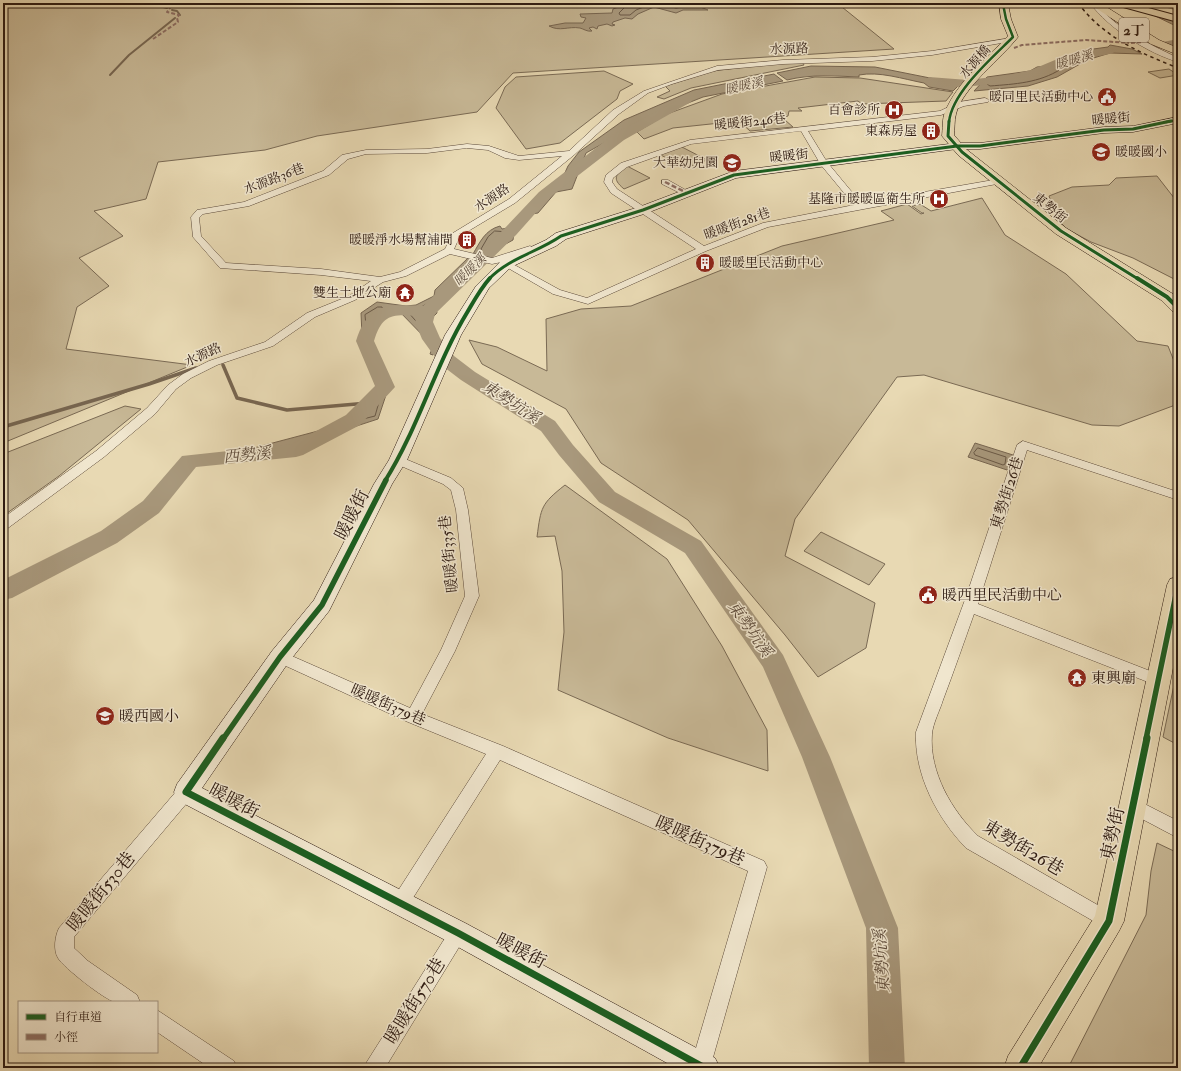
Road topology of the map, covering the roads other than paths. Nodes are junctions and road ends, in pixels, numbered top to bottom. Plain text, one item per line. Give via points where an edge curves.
1 (992, 3) edge
2 (1003, 3) edge
3 (1093, 3) edge
4 (1101, 3) edge
5 (1119, 3) edge
6 (1131, 3) edge
7 (1144, 3) edge
8 (1178, 12) edge
9 (1178, 15) edge
10 (1178, 19) edge
11 (1011, 40) junction
12 (1178, 48) edge
13 (1178, 58) edge
14 (984, 100) dead end
15 (954, 105) junction
16 (1178, 120) edge
17 (803, 128) junction
18 (957, 146) junction
19 (571, 153) junction
20 (824, 163) junction
21 (665, 182) dead end
22 (999, 182) junction
23 (687, 193) junction
24 (860, 207) junction
25 (643, 210) junction
26 (561, 236) junction
27 (449, 250) junction
28 (703, 250) junction
29 (506, 264) junction
30 (359, 276) junction
31 (380, 280) junction
32 (352, 298) junction
33 (1178, 308) edge
34 (398, 460) junction
35 (1178, 496) edge
36 (3, 525) edge
37 (1178, 585) edge
38 (969, 606) junction
39 (280, 657) junction
40 (1158, 680) junction
41 (413, 717) junction
42 (497, 751) junction
43 (186, 792) junction
44 (1133, 806) junction
45 (1178, 830) edge
46 (400, 903) junction
47 (1109, 921) junction
48 (458, 933) junction
49 (129, 1001) edge
50 (158, 1021) edge
51 (703, 1067) edge
52 (227, 1068) edge
53 (373, 1068) edge
54 (1020, 1068) edge

1 - 2 highway
2 - 11 main road via 1012,33
3 - 13 main road, 2丁
4 - 12 main road, 2丁 via 1150,34
5 - 10 highway
6 - 9 highway
7 - 8 highway
11 - 15 main road, 水源橋 via 975,76
11 - 19 street, 水源路 via 932,53 872,59 783,62 717,68 646,92 616,112
14 - 15 street, 暖暖街246巷
15 - 17 street, 暖暖街246巷
15 - 18 main road, 東勢街 via 948,136
16 - 18 street, 暖暖街 via 1133,129 1104,130 980,146
17 - 20 street
17 - 25 street, 暖暖街246巷 via 690,142 624,165 609,177 608,182 614,191
18 - 20 street, 暖暖街
18 - 22 main road, 東勢街
19 - 27 street, 水源路 via 512,201 456,235
19 - 30 street, 水源路36巷 via 519,158 489,148 467,146 428,151 356,153 345,157 326,173 246,204 200,212 195,217 197,237 223,266
20 - 23 street, 暖暖街 via 734,175
20 - 24 street
21 - 23 street
22 - 24 street, 暖暖街281巷
22 - 33 main road, 東勢街 via 1061,231 1167,297
23 - 25 street, 暖暖街
24 - 28 street, 暖暖街281巷 via 766,225
25 - 26 street, 暖暖街
25 - 28 street
26 - 27 street via 492,261
26 - 29 street, 暖暖街
27 - 31 street, 水源路 via 434,260 402,274
28 - 29 street, 暖暖街281巷 via 588,301 573,300
29 - 34 street, 暖暖街 via 483,286 453,335
30 - 31 street, 水源路36巷
30 - 32 street via 358,281 363,287
31 - 32 street, 水源路
32 - 36 street, 水源路 via 311,315 269,344 213,363 187,376 172,387 151,411 100,454
34 - 39 street, 暖暖街 via 383,484 322,605
34 - 41 street, 暖暖街335巷 via 447,481 457,488 472,596 448,651
35 - 38 street, 東勢街26巷 via 1023,445
37 - 40 main road, 東勢街
38 - 40 street
38 - 47 street, 東勢街26巷 via 922,743 938,792 954,823 972,842
39 - 41 street, 暖暖街379巷
39 - 43 street, 暖暖街
40 - 44 main road, 東勢街
41 - 42 street, 暖暖街379巷
42 - 46 street
42 - 51 street, 暖暖街379巷 via 758,867
43 - 46 street, 暖暖街
43 - 49 street, 暖暖街530巷 via 65,934 65,952 81,968
44 - 45 street
44 - 47 main road, 東勢街
46 - 48 street, 暖暖街
47 - 54 main road, 東勢街
48 - 51 street, 暖暖街
48 - 53 street, 暖暖街570巷
50 - 52 street

